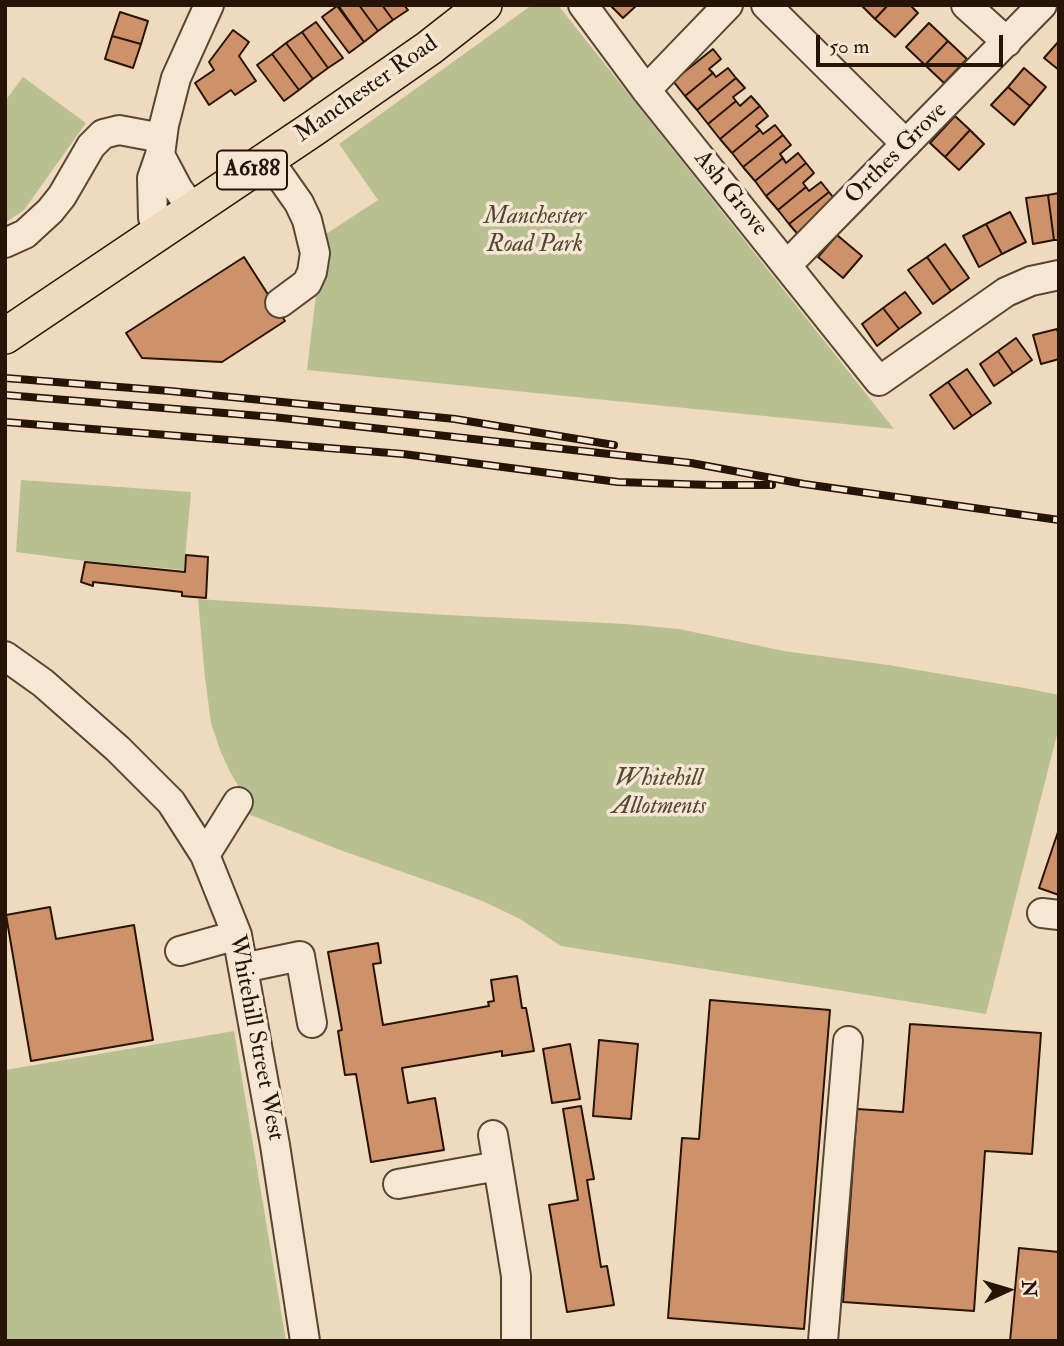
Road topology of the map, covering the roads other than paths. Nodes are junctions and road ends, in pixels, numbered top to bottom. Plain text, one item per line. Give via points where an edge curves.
1 (209, 5) edge
2 (484, 5) edge
3 (583, 5) edge
4 (729, 5) edge
5 (766, 5) edge
6 (966, 5) edge
7 (1042, 5) edge
8 (1007, 42) junction
9 (646, 90) junction
10 (906, 144) junction
11 (161, 146) junction
12 (268, 159) junction
13 (193, 210) junction
14 (162, 231) junction
15 (5, 243) edge
16 (787, 265) junction
17 (1059, 275) edge
18 (280, 303) dead end
19 (11, 332) edge
20 (5, 656) edge
21 (238, 802) dead end
22 (205, 855) junction
23 (237, 935) junction
24 (180, 951) dead end
25 (243, 968) junction
26 (312, 1023) dead end
27 (848, 1041) dead end
28 (493, 1135) dead end
29 (498, 1166) junction
30 (398, 1184) dead end
31 (305, 1341) edge
32 (516, 1341) edge
33 (824, 1341) edge

1 - 11 street via 176,78
2 - 12 main road, Manchester Road / A6188
3 - 9 street, Ash Grove
4 - 9 street
5 - 10 street
6 - 8 street
7 - 8 street, Orthes Grove
8 - 10 street, Orthes Grove
9 - 16 street, Ash Grove
10 - 16 street, Orthes Grove
11 - 13 street via 178,189
11 - 14 street via 151,204
11 - 15 street via 119,130 103,134 50,211 24,234
12 - 13 main road, Manchester Road / A6188
12 - 18 street via 299,203 315,253 307,283
13 - 14 main road, Manchester Road / A6188
14 - 19 main road, Manchester Road / A6188
16 - 17 street, Ash Grove via 879,381 1006,292
20 - 22 street, Whitehill Street West via 43,683 136,766 172,802
21 - 22 street
22 - 23 street, Whitehill Street West
23 - 24 street
23 - 25 street, Whitehill Street West
25 - 26 street via 300,956
25 - 31 street, Whitehill Street West
27 - 33 street
28 - 29 street
29 - 30 street
29 - 32 street via 516,1276

